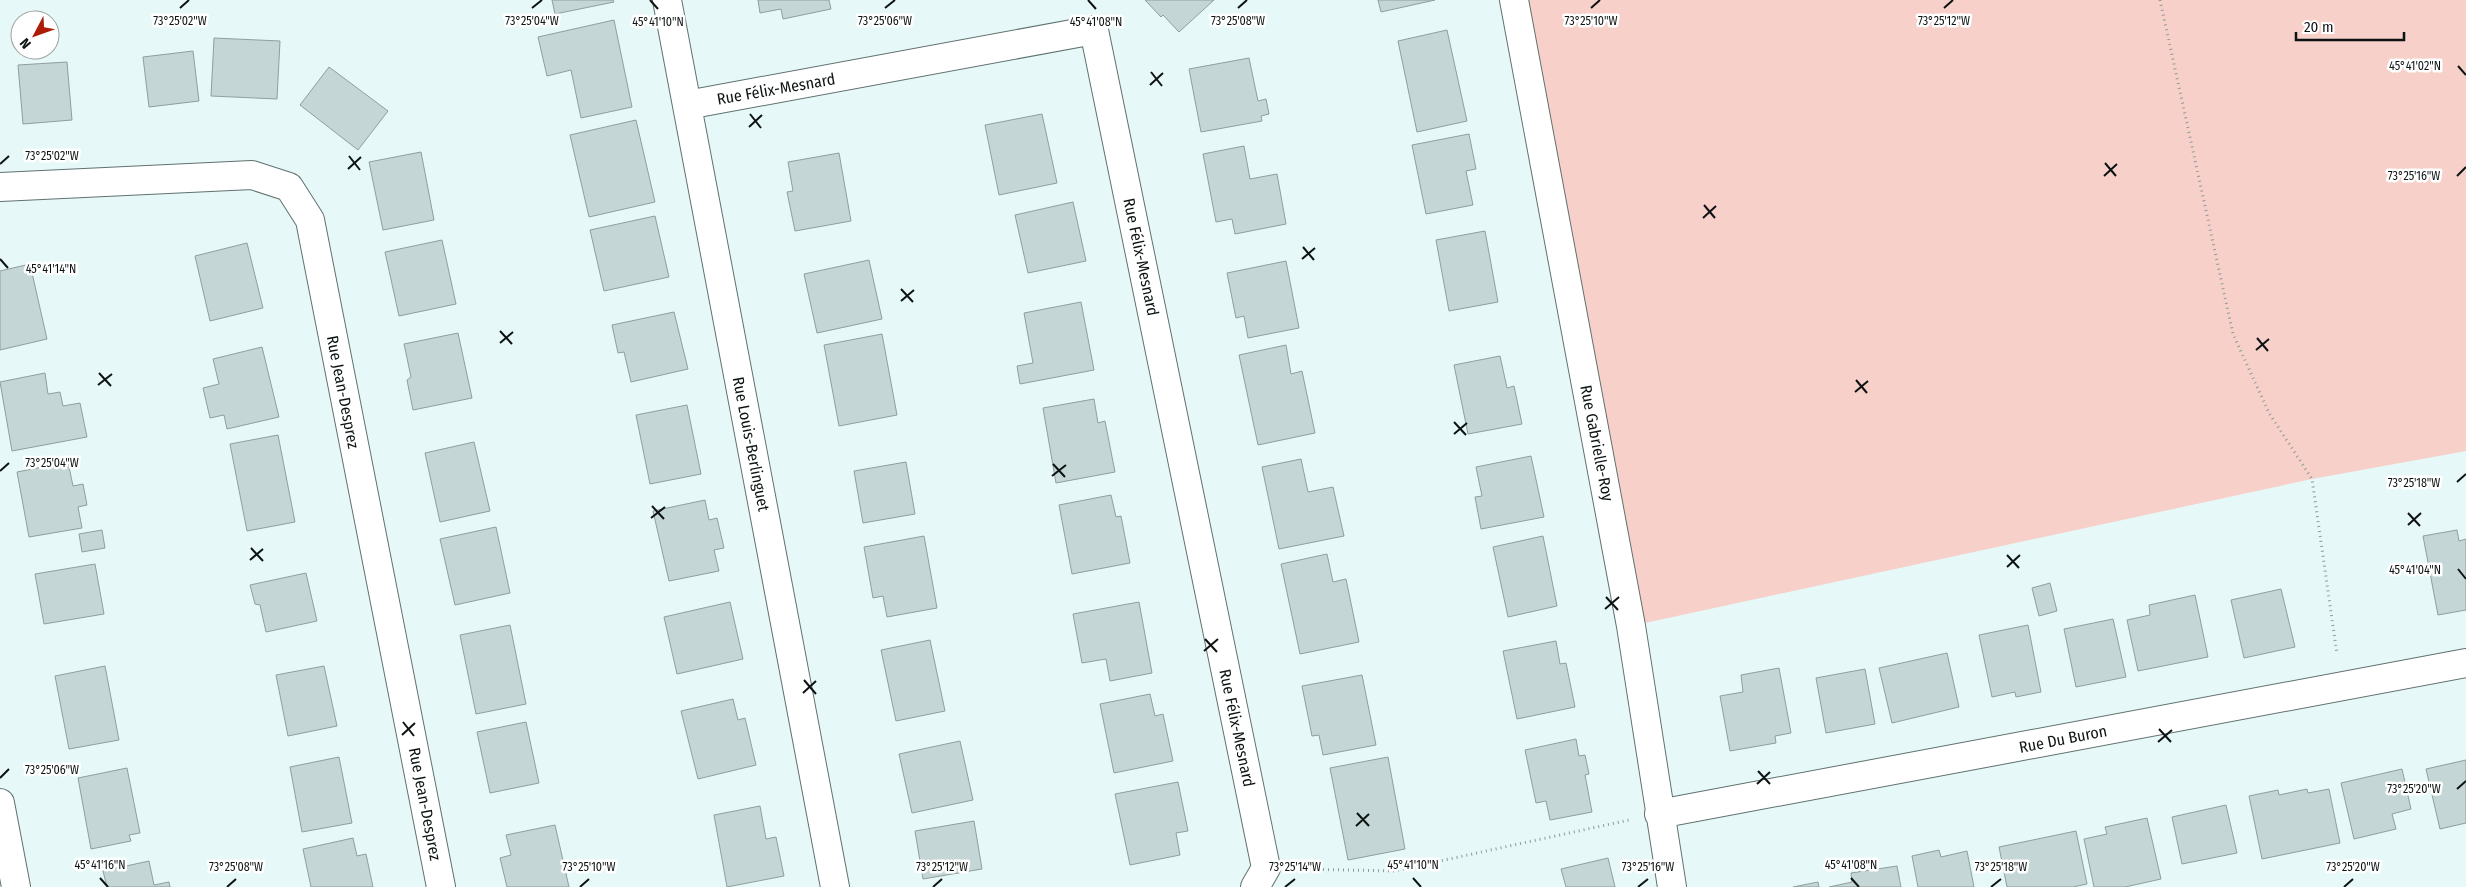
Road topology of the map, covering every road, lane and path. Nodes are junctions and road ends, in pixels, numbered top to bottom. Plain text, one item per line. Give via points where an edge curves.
1 (667, 0) edge
2 (1514, 0) edge
3 (2160, 0) edge
4 (687, 105) junction
5 (0, 187) edge
6 (2466, 664) edge
7 (2341, 687) junction
8 (0, 803) edge
9 (1659, 814) junction
10 (1261, 878) edge
11 (16, 887) edge
12 (441, 887) edge
13 (835, 887) edge
14 (1672, 887) edge

1 - 4 street, Rue Louis-Berlinguet
2 - 9 street, Rue Gabrielle-Roy via 1629,617
3 - 7 path via 2233,334 2269,413 2312,479
4 - 10 street, Rue Félix-Mesnard via 1094,30
4 - 13 street, Rue Louis-Berlinguet
5 - 12 street, Rue Jean-Desprez via 252,175 289,187 312,229
6 - 7 street, Rue Du Buron
7 - 9 street, Rue Du Buron
8 - 11 street
9 - 10 path via 1394,871
9 - 14 street, Rue Gabrielle-Roy

